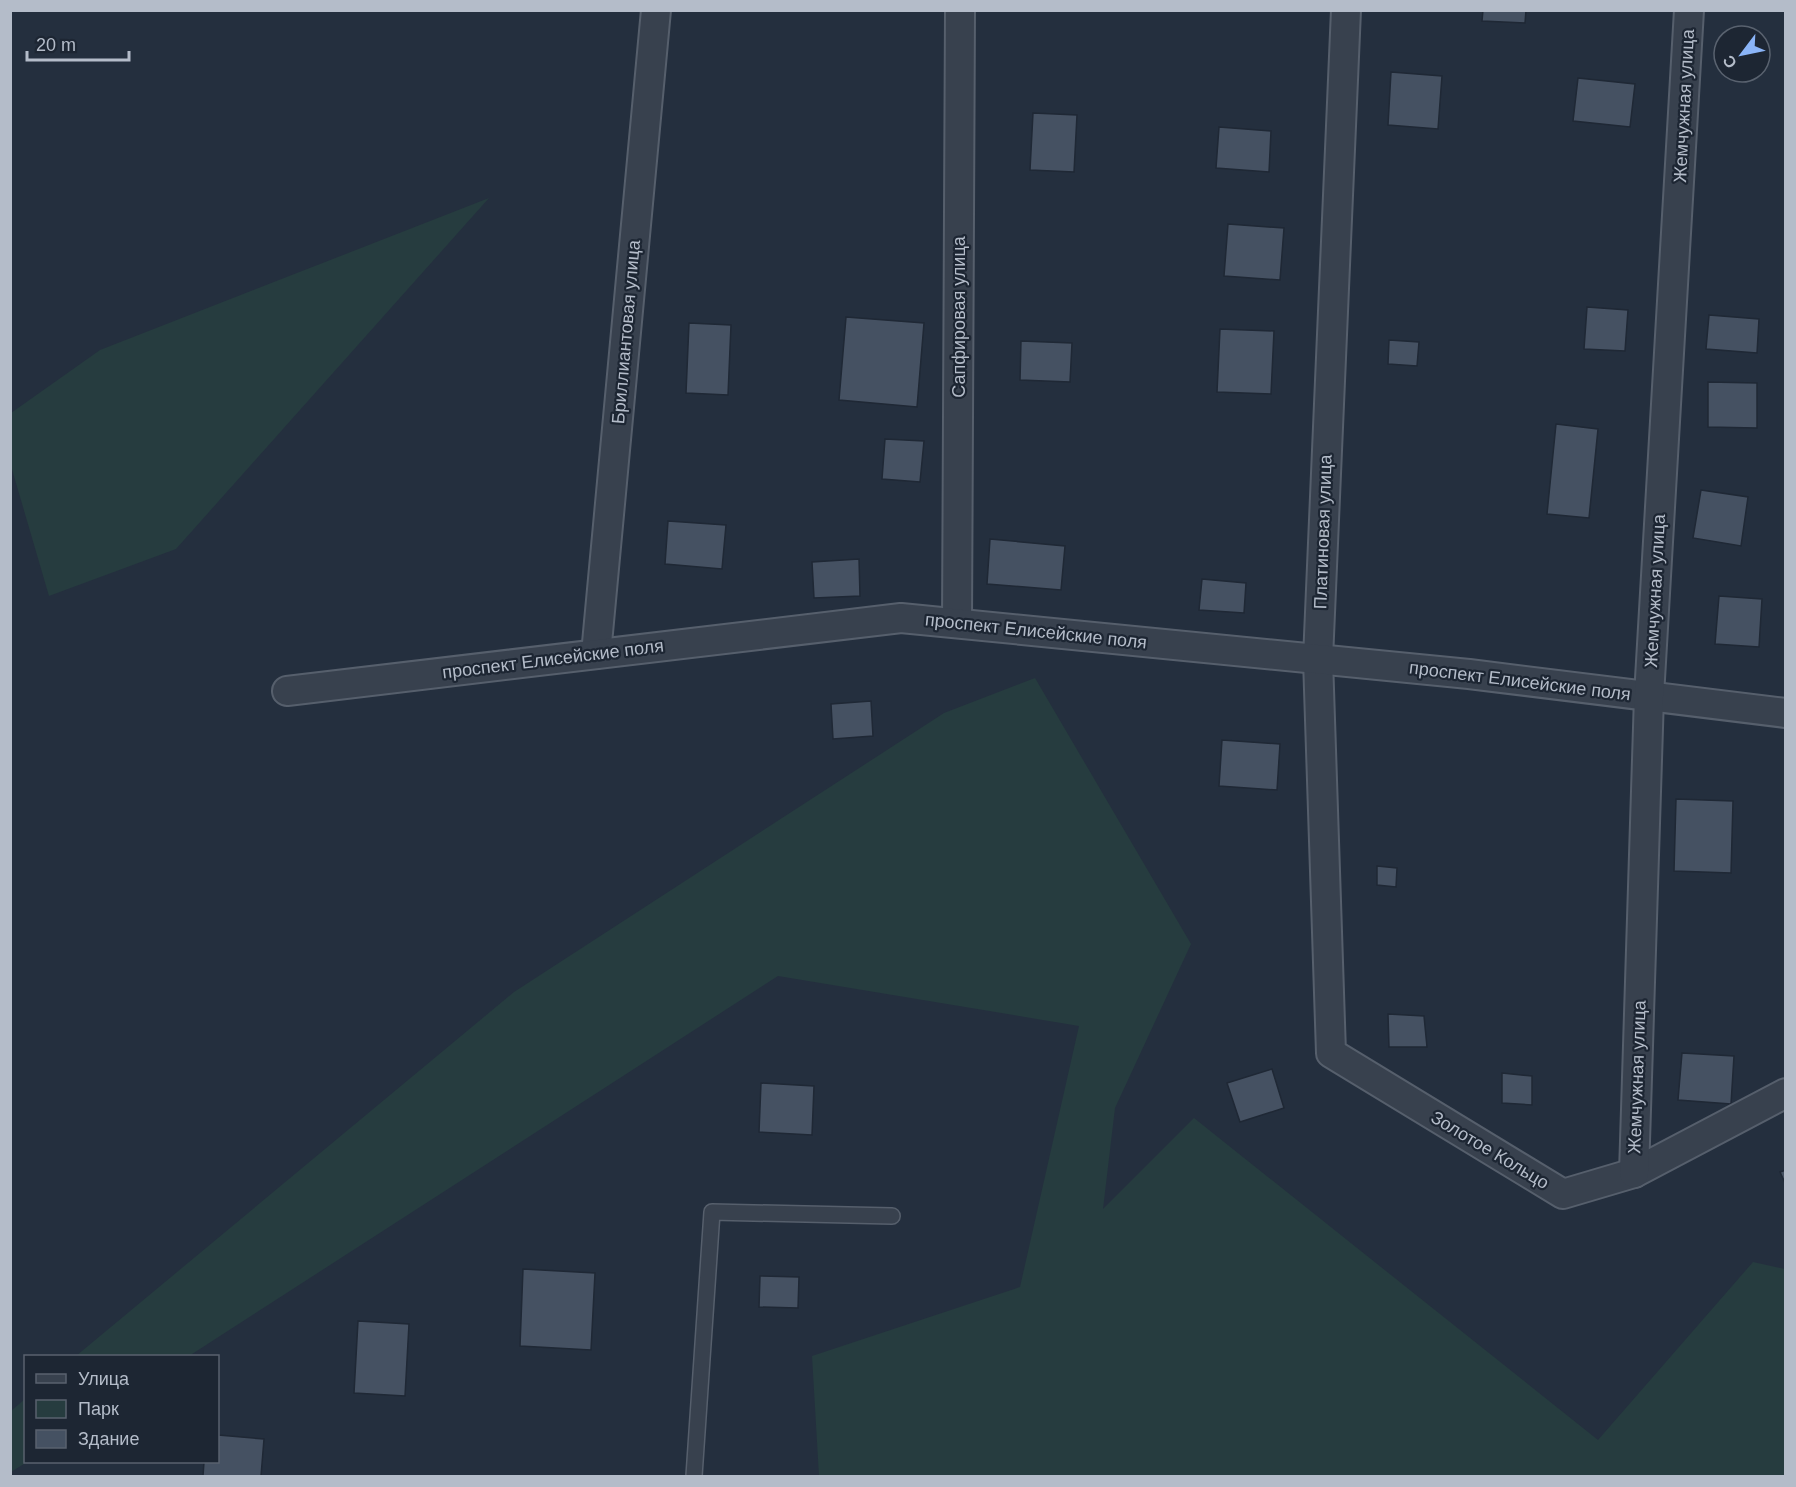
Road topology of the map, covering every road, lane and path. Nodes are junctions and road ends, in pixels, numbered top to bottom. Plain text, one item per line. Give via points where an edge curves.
1 (656, 10) edge
2 (960, 10) edge
3 (1346, 10) edge
4 (1689, 10) edge
5 (957, 623) junction
6 (597, 654) junction
7 (1318, 659) junction
8 (287, 691) dead end
9 (1649, 696) junction
10 (1785, 713) edge
11 (1331, 1053) joint
12 (1785, 1093) edge
13 (1634, 1173) junction
14 (892, 1216) dead end
15 (694, 1476) edge

1 - 6 street, Бриллиантовая улица
2 - 5 street, Сапфировая улица
3 - 7 street, Платиновая улица
4 - 9 street, Жемчужная улица
5 - 6 street, проспект Елисейские поля via 901,618
5 - 7 street, проспект Елисейские поля
6 - 8 street, проспект Елисейские поля
7 - 9 street, проспект Елисейские поля
7 - 11 street, Платиновая улица
9 - 10 street, проспект Елисейские поля
9 - 13 street, Жемчужная улица
11 - 13 street, Золотое Кольцо via 1563,1194
12 - 13 street, Золотое Кольцо
14 - 15 lane via 712,1212

